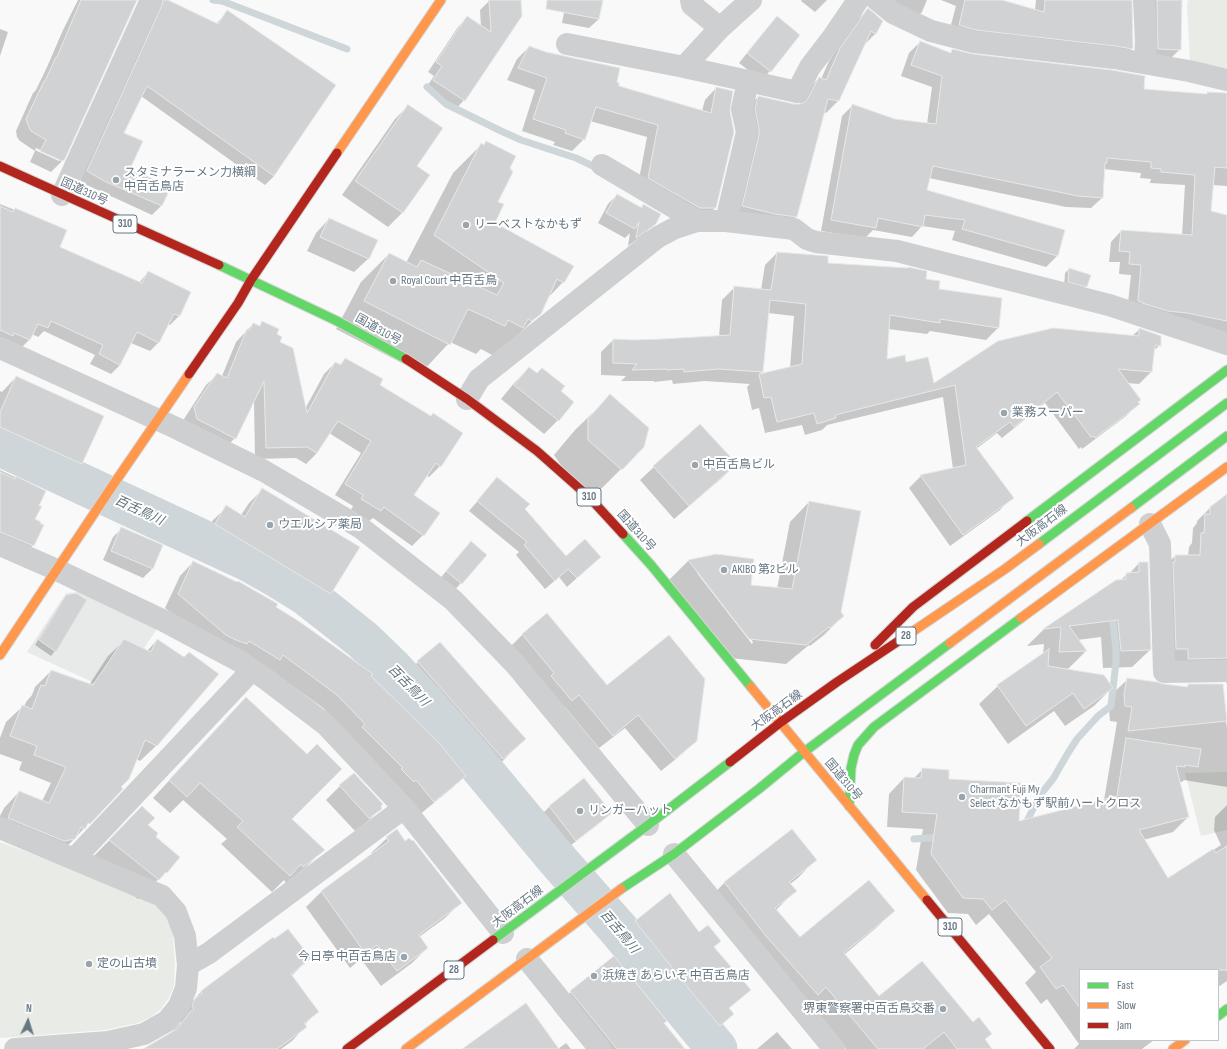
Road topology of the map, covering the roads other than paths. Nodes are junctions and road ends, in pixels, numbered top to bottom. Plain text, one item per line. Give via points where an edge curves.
1 (151, 0) edge
2 (442, 0) edge
3 (691, 0) edge
4 (751, 0) edge
5 (858, 0) edge
6 (1144, 0) edge
7 (890, 4) edge
8 (720, 28) junction
9 (567, 44) dead end
10 (1145, 63) junction
11 (684, 67) junction
12 (1227, 80) edge
13 (748, 81) junction
14 (602, 165) dead end
15 (0, 166) edge
16 (62, 195) junction
17 (726, 220) junction
18 (697, 221) junction
19 (251, 280) junction
20 (1227, 344) edge
21 (0, 348) edge
22 (1227, 370) edge
23 (467, 399) junction
24 (1227, 402) edge
25 (157, 420) junction
26 (1227, 436) edge
27 (1227, 467) edge
28 (1150, 524) junction
29 (0, 545) edge
30 (57, 570) junction
31 (0, 655) edge
32 (252, 670) junction
33 (1227, 671) edge
34 (837, 682) junction
35 (781, 722) junction
36 (804, 752) junction
37 (849, 806) junction
38 (404, 808) junction
39 (648, 825) junction
40 (0, 828) edge
41 (674, 854) junction
42 (74, 859) junction
43 (503, 933) junction
44 (527, 959) junction
45 (188, 965) junction
46 (1227, 1009) edge
47 (1219, 1015) edge
48 (1184, 1041) edge
49 (110, 1046) edge
50 (15, 1049) edge
51 (347, 1049) edge
52 (406, 1049) edge
53 (600, 1049) edge
54 (834, 1049) edge
55 (1050, 1049) edge
56 (1173, 1049) edge

1 - 16 street
2 - 19 main road
3 - 8 street via 692,5
4 - 8 street
5 - 13 street via 810,67 797,92
6 - 10 street
7 - 10 street via 931,31 974,42
8 - 11 street
9 - 11 street
10 - 12 street
11 - 13 street
13 - 17 street via 742,110 747,132
14 - 18 street
15 - 16 main road, 国道310号 / 310
16 - 19 main road, 国道310号 / 310
17 - 18 street
17 - 20 street via 794,230 816,242 897,251 1109,305
18 - 23 street via 658,237 479,379
19 - 23 main road, 国道310号 / 310 via 337,321 399,355
19 - 25 main road via 238,303
21 - 25 street
22 - 34 main road via 913,607
23 - 35 main road, 国道310号 / 310 via 538,451 589,497 651,565
24 - 34 main road, 大阪高石線 / 28 via 1005,569
25 - 30 main road
25 - 39 street via 264,471 360,528 453,600 515,664
26 - 36 main road
27 - 28 main road
28 - 33 street via 1160,544 1164,672
28 - 37 main road via 874,727 858,745 854,755
29 - 30 street
30 - 31 main road
30 - 32 street via 162,620 239,660
32 - 38 street via 326,725
32 - 42 street
34 - 35 main road, 大阪高石線 / 28
35 - 36 main road, 国道310号 / 310
35 - 39 main road, 大阪高石線 / 28
36 - 37 main road, 国道310号 / 310
36 - 41 main road
37 - 55 main road, 国道310号 / 310
38 - 43 street
38 - 45 street via 209,953
39 - 43 main road, 大阪高石線 / 28
40 - 42 street
41 - 44 main road via 608,898
41 - 54 street
42 - 45 street via 162,896 176,912 185,936
43 - 51 main road, 大阪高石線 / 28
44 - 52 main road
44 - 53 street
45 - 49 street via 186,988 179,1006 166,1021 144,1034
46 - 47 main road
48 - 56 main road
49 - 50 street

